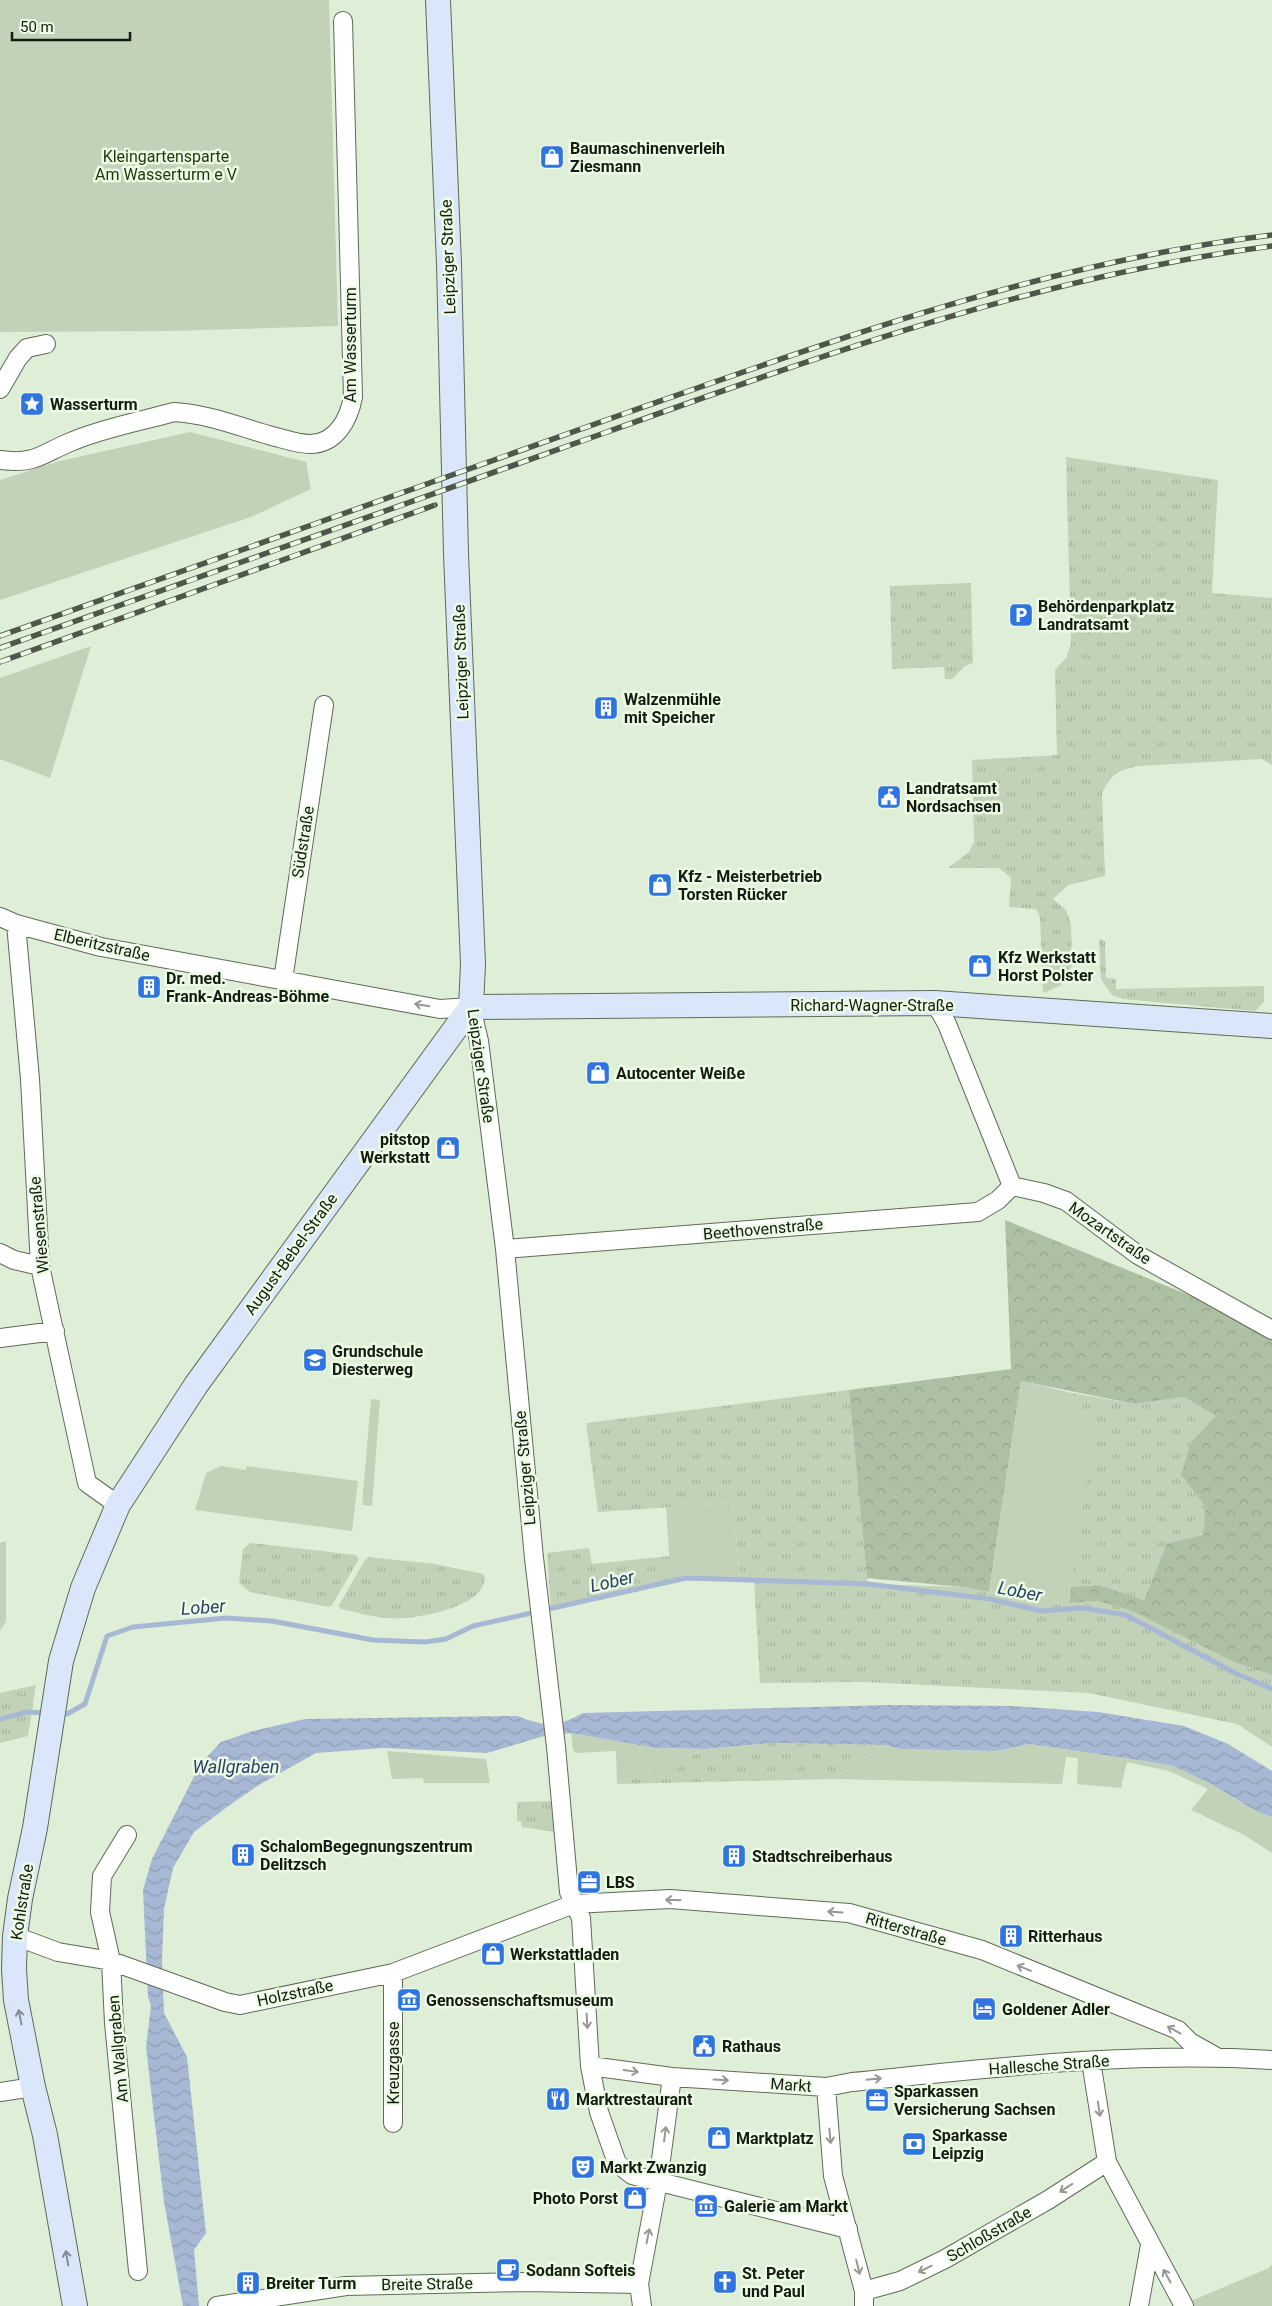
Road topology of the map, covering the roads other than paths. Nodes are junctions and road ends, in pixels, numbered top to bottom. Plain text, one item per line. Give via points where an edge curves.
1 (438, 0) edge
2 (342, 21) dead end
3 (46, 344) dead end
4 (0, 389) edge
5 (0, 460) edge
6 (324, 705) dead end
7 (0, 917) edge
8 (16, 924) junction
9 (283, 980) junction
10 (935, 1003) junction
11 (471, 1007) junction
12 (1272, 1026) edge
13 (1012, 1186) junction
14 (505, 1249) junction
15 (0, 1253) edge
16 (40, 1266) junction
17 (1272, 1330) edge
18 (55, 1331) junction
19 (0, 1338) edge
20 (118, 1505) junction
21 (127, 1835) dead end
22 (574, 1904) junction
23 (7, 1931) edge
24 (111, 1961) junction
25 (393, 1973) junction
26 (1215, 2056) junction
27 (1272, 2060) edge
28 (1091, 2061) junction
29 (590, 2066) junction
30 (672, 2077) junction
31 (33, 2086) junction
32 (826, 2087) junction
33 (0, 2092) edge
34 (393, 2123) dead end
35 (1107, 2162) junction
36 (658, 2182) junction
37 (848, 2229) junction
38 (1150, 2245) junction
39 (138, 2271) dead end
40 (639, 2284) junction
41 (864, 2299) edge
42 (294, 2300) edge
43 (221, 2305) edge
44 (75, 2306) edge
45 (217, 2306) edge
46 (642, 2306) edge
47 (1139, 2306) edge
48 (1184, 2306) edge

1 - 11 street, Leipziger Straße via 472,948
2 - 5 street, Am Wasserturm via 353,397 350,414 342,428 328,439 311,444 192,413 174,412 73,441 46,455 20,463
3 - 4 street via 27,348
6 - 9 street, Südstraße
7 - 8 street, Elberitzstraße
8 - 9 street, Elberitzstraße via 101,947
8 - 16 street, Wiesenstraße via 30,1079
11 -> 9 street, Elberitzstraße via 440,1009
10 - 11 street, Richard-Wagner-Straße
10 - 12 street, Richard-Wagner-Straße
10 - 13 street via 947,1024
11 - 14 street, Leipziger Straße via 479,1041
11 - 20 street, August-Bebel-Straße via 196,1385
13 - 14 street, Beethovenstraße via 998,1200 978,1212
13 - 17 street, Mozartstraße via 1066,1201 1138,1255
14 - 22 street, Leipziger Straße via 569,1892
15 - 16 street
16 - 18 street, Wiesenstraße
18 - 19 street
18 - 20 street, Wiesenstraße via 87,1483
20 - 23 street, Kohlstraße via 83,1588 61,1661 47,1752
21 - 24 street, Am Wallgraben via 102,1876 103,1932
22 - 25 street, Holzstraße
26 -> 22 street, Ritterstraße via 1190,2042 1178,2030 982,1950 849,1913 670,1899
22 -> 29 street, Leipziger Straße via 581,1918
23 - 24 street, Holzstraße via 58,1952
31 -> 23 street, Kohlstraße via 16,2000
24 - 25 street, Holzstraße via 240,2005
24 - 39 street, Am Wallgraben
25 - 34 street, Kreuzgasse
26 - 27 street, Hallesche Straße
26 - 28 street, Hallesche Straße
32 -> 28 street, Hallesche Straße
28 -> 35 street
29 -> 30 street, Markt
29 - 36 street via 599,2112 617,2163 632,2175
30 -> 32 street, Markt
36 -> 30 street
31 - 33 street
44 -> 31 street, Kohlstraße via 45,2135
32 -> 37 street, Markt via 834,2176
35 - 38 street
35 -> 41 street, Schloßstraße via 946,2259
36 - 37 street
40 -> 36 street
37 -> 41 street, Markt
38 - 47 street
48 -> 38 street
40 - 42 street, Breite Straße via 346,2286
40 - 46 street
42 - 43 street, Breite Straße via 270,2299
43 - 45 street, Breite Straße

